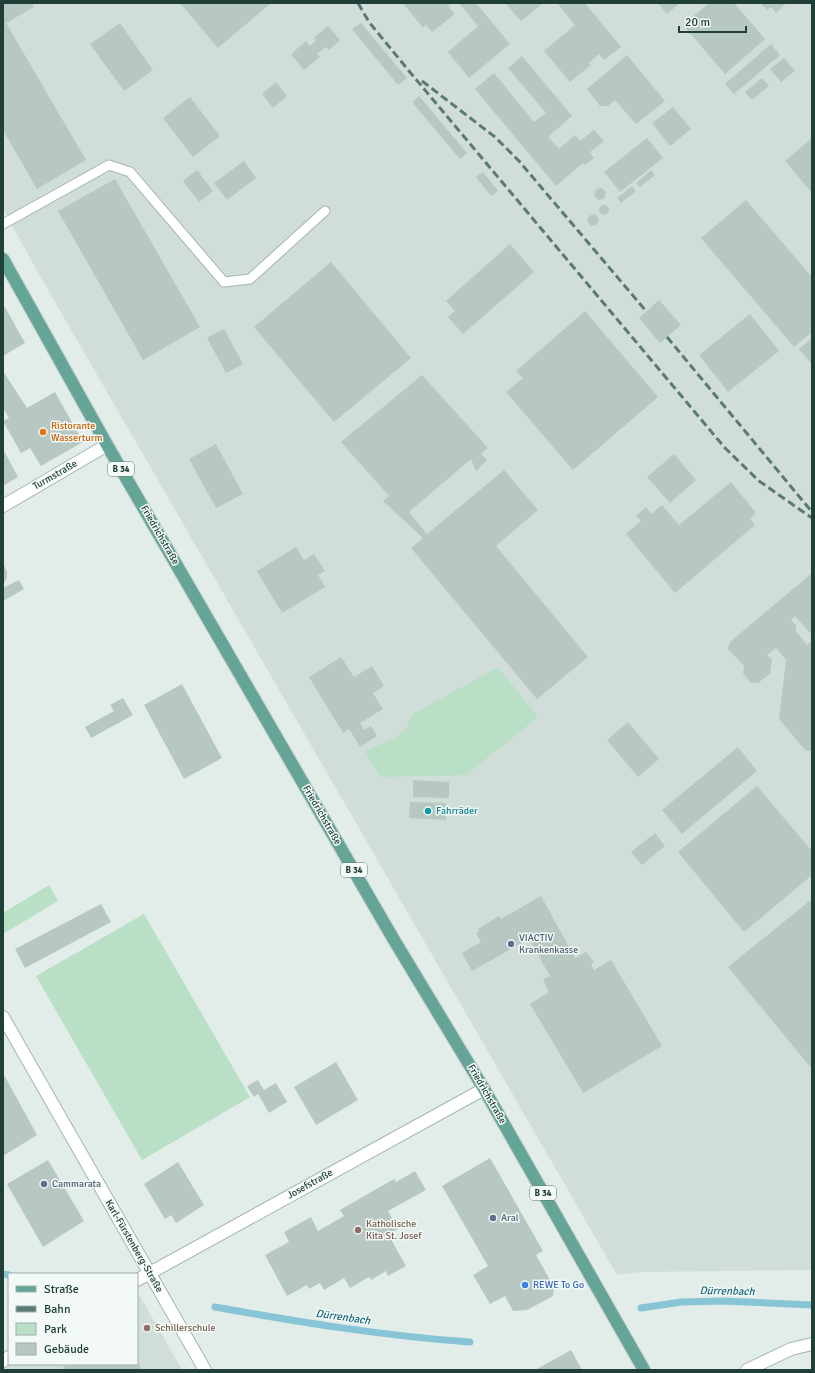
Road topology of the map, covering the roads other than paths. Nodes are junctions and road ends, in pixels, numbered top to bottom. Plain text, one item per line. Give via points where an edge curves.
1 (325, 211) dead end
2 (3, 224) edge
3 (3, 259) edge
4 (108, 445) junction
5 (3, 506) edge
6 (3, 1017) edge
7 (7, 1034) edge
8 (484, 1089) junction
9 (148, 1273) junction
10 (138, 1279) edge
11 (812, 1344) edge
12 (205, 1370) edge
13 (644, 1370) edge
14 (748, 1370) edge

1 - 2 lane via 250,279 224,282 130,172 109,165
3 - 4 main road, Friedrichstraße / B 34
4 - 5 street, Turmstraße
4 - 8 main road, Friedrichstraße / B 34 via 390,934
6 - 7 street, Karl-Fürstenberg-Straße
7 - 9 street, Karl-Fürstenberg-Straße
8 - 9 street, Josefstraße
8 - 13 main road, Friedrichstraße / B 34
9 - 10 street, Josefstraße
9 - 12 street, Karl-Fürstenberg-Straße
11 - 14 street via 791,1349

